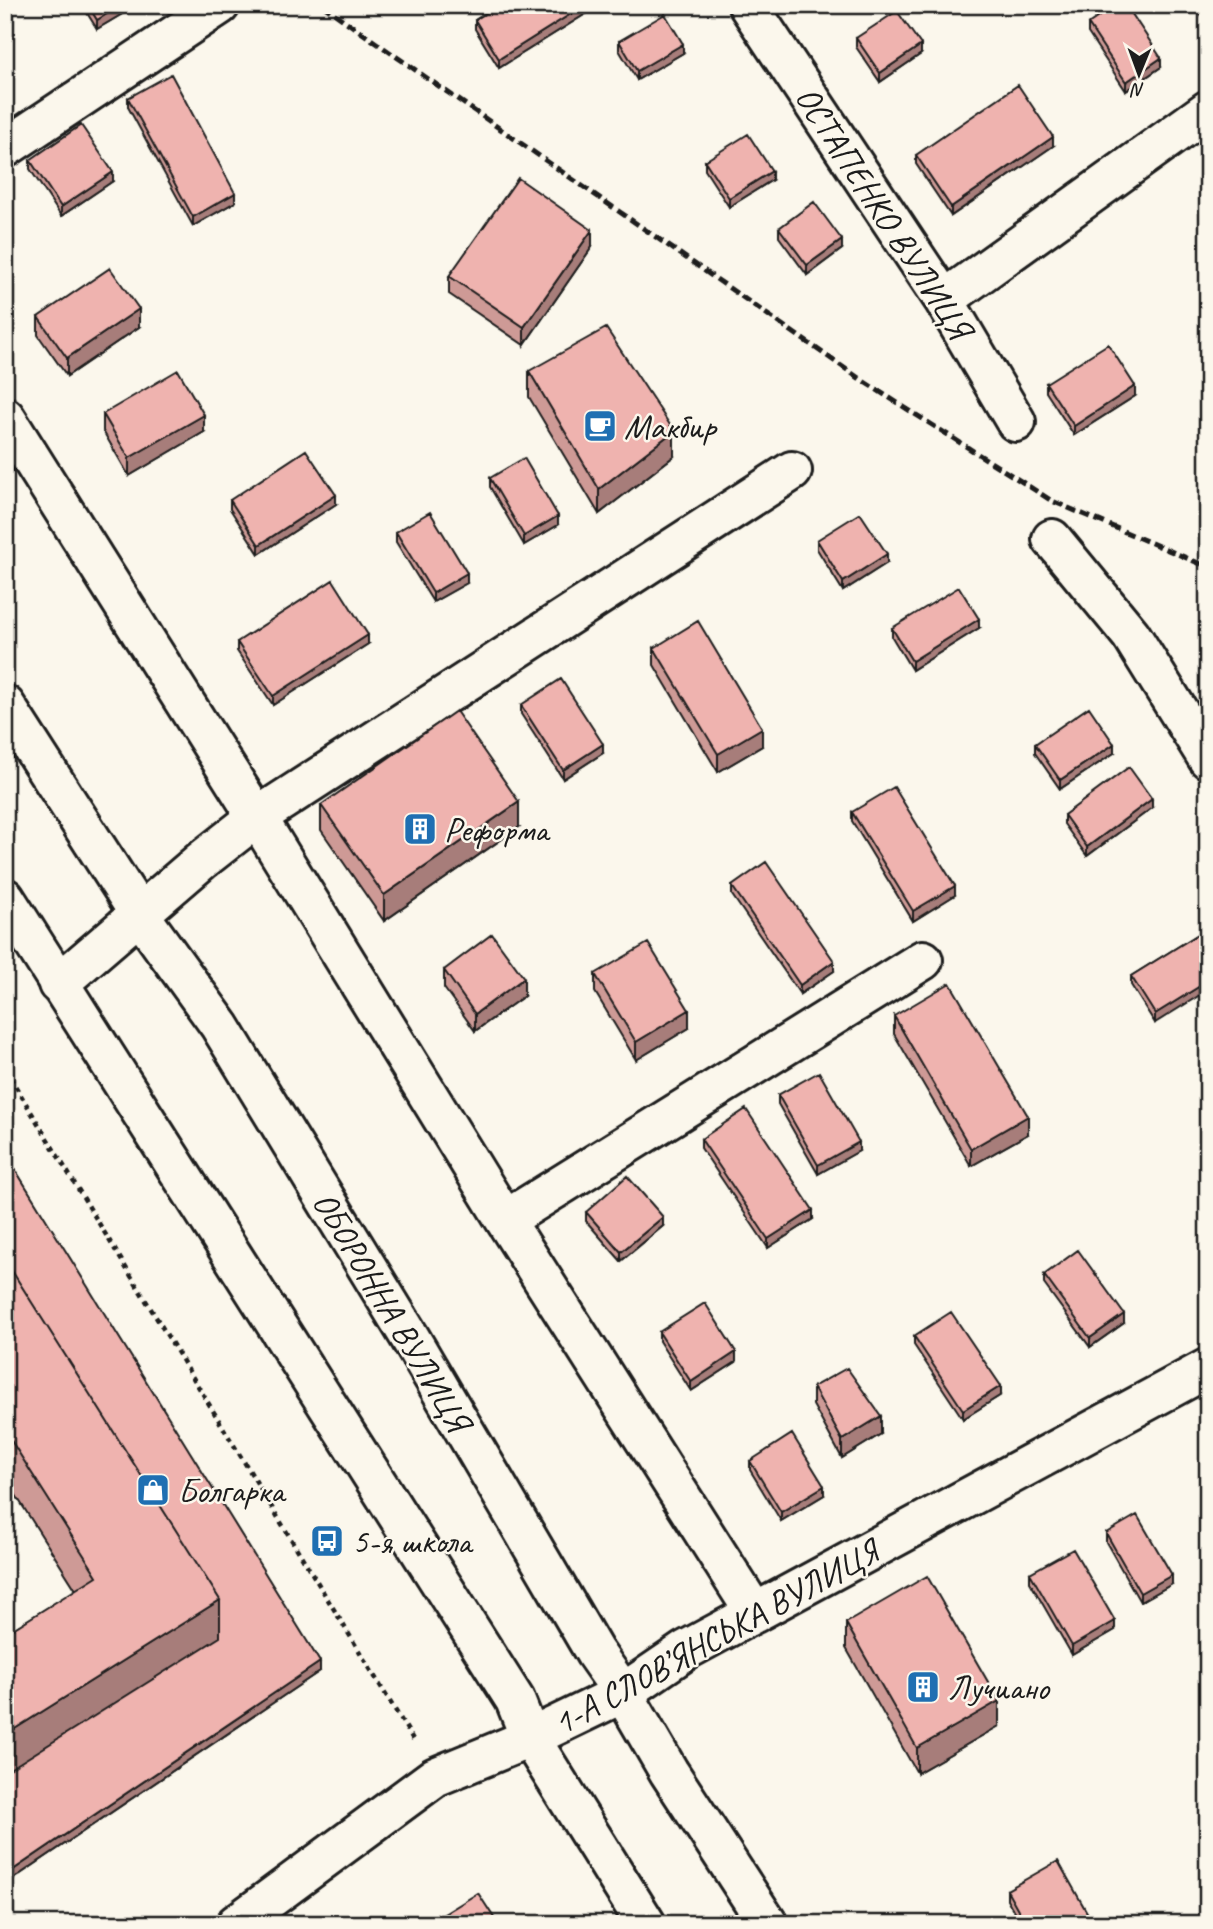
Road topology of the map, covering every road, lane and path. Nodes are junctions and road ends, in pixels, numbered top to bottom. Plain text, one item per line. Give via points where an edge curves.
1 (220, 5) edge
2 (748, 5) edge
3 (1208, 110) edge
4 (5, 148) edge
5 (944, 300) junction
6 (5, 417) edge
7 (1016, 422) dead end
8 (792, 471) dead end
9 (1052, 539) dead end
10 (5, 705) edge
11 (1208, 759) edge
12 (257, 817) junction
13 (5, 898) edge
14 (140, 915) junction
15 (923, 960) dead end
16 (58, 984) junction
17 (5, 1069) edge
18 (505, 1220) junction
19 (1208, 1368) edge
20 (755, 1614) junction
21 (622, 1693) junction
22 (530, 1738) junction
23 (435, 1777) junction
24 (236, 1924) edge
25 (646, 1924) edge
26 (768, 1924) edge

1 - 4 street
2 - 5 street, ОСТАПЕНКО ВУЛИЦЯ
3 - 5 street
5 - 7 street, ОСТАПЕНКО ВУЛИЦЯ
6 - 12 street
8 - 12 street
9 - 11 street via 1131,635
10 - 14 street, ОБОРОННА ВУЛИЦЯ
12 - 14 street
12 - 18 street
13 - 16 street
14 - 16 street
14 - 21 street, ОБОРОННА ВУЛИЦЯ via 220,1026
15 - 18 street
16 - 22 street via 515,1700
17 - 23 path
18 - 20 street
19 - 20 street, 1-А СЛОВ’ЯНСЬКА ВУЛИЦЯ
20 - 21 street, 1-А СЛОВ’ЯНСЬКА ВУЛИЦЯ via 686,1650
21 - 22 street, 1-А СЛОВ’ЯНСЬКА ВУЛИЦЯ
21 - 26 street, ОБОРОННА ВУЛИЦЯ
22 - 23 street, 1-А СЛОВ’ЯНСЬКА ВУЛИЦЯ
22 - 25 street
23 - 24 street, 1-А СЛОВ’ЯНСЬКА ВУЛИЦЯ

